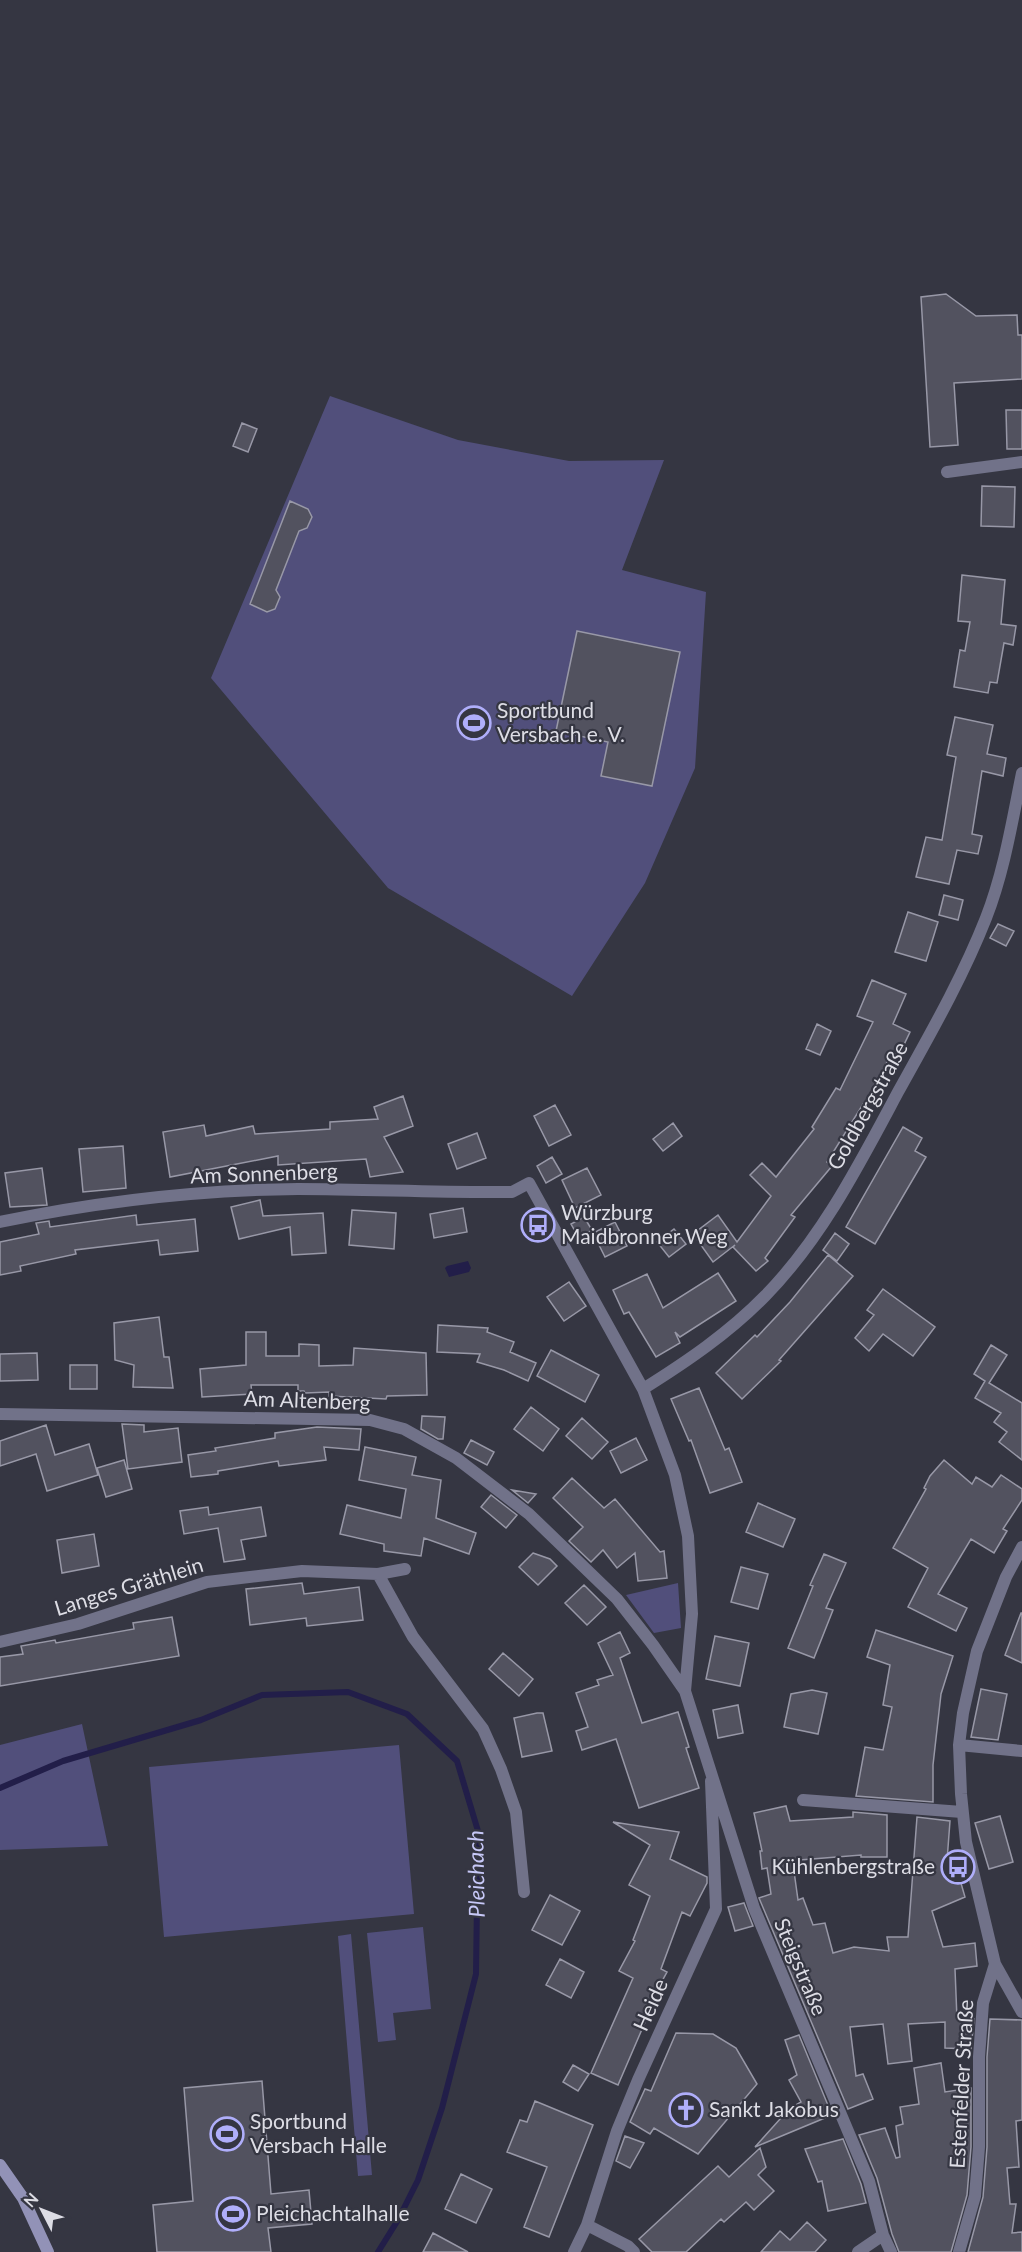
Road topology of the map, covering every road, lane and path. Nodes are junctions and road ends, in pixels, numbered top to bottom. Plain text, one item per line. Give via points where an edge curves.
1 (1022, 462) edge
2 (947, 471) dead end
3 (1022, 773) edge
4 (0, 1222) edge
5 (643, 1389) junction
6 (0, 1414) edge
7 (1022, 1547) edge
8 (405, 1569) dead end
9 (378, 1575) junction
10 (0, 1642) edge
11 (686, 1691) junction
12 (959, 1745) junction
13 (1022, 1751) edge
14 (710, 1767) junction
15 (803, 1800) dead end
16 (962, 1812) junction
17 (524, 1892) dead end
18 (995, 1964) junction
19 (1022, 2012) edge
20 (0, 2165) edge
21 (587, 2226) junction
22 (883, 2235) junction
23 (48, 2252) edge
24 (574, 2252) edge
25 (634, 2252) edge
26 (858, 2252) edge
27 (891, 2252) edge
28 (959, 2252) edge

1 - 2 street
3 - 5 street, Goldbergstraße via 1002,867 966,964 869,1146 816,1235 784,1276 730,1329
4 - 5 street, Am Sonnenberg via 141,1200 218,1194 296,1190 512,1192 529,1183
5 - 11 street via 675,1474 688,1536 692,1614
6 - 11 street, Am Altenberg via 358,1419 404,1429 456,1458 529,1514 616,1599
7 - 12 street via 977,1651
8 - 9 street, Langes Gräthlein
9 - 10 street, Langes Gräthlein via 302,1571 207,1582 78,1624
9 - 17 street via 413,1637 483,1729 516,1812
11 - 14 street, Steigstraße
12 - 13 street
12 - 16 street
14 - 21 street, Heide via 716,1909 617,2131
14 - 22 street, Steigstraße via 754,1908 869,2181
15 - 16 street
16 - 18 street
18 - 19 street
18 - 28 street, Estenfelder Straße via 983,2004 975,2196
20 - 23 main road via 22,2198
21 - 24 street, Heide
21 - 25 street
22 - 26 street
22 - 27 street, Steigstraße

